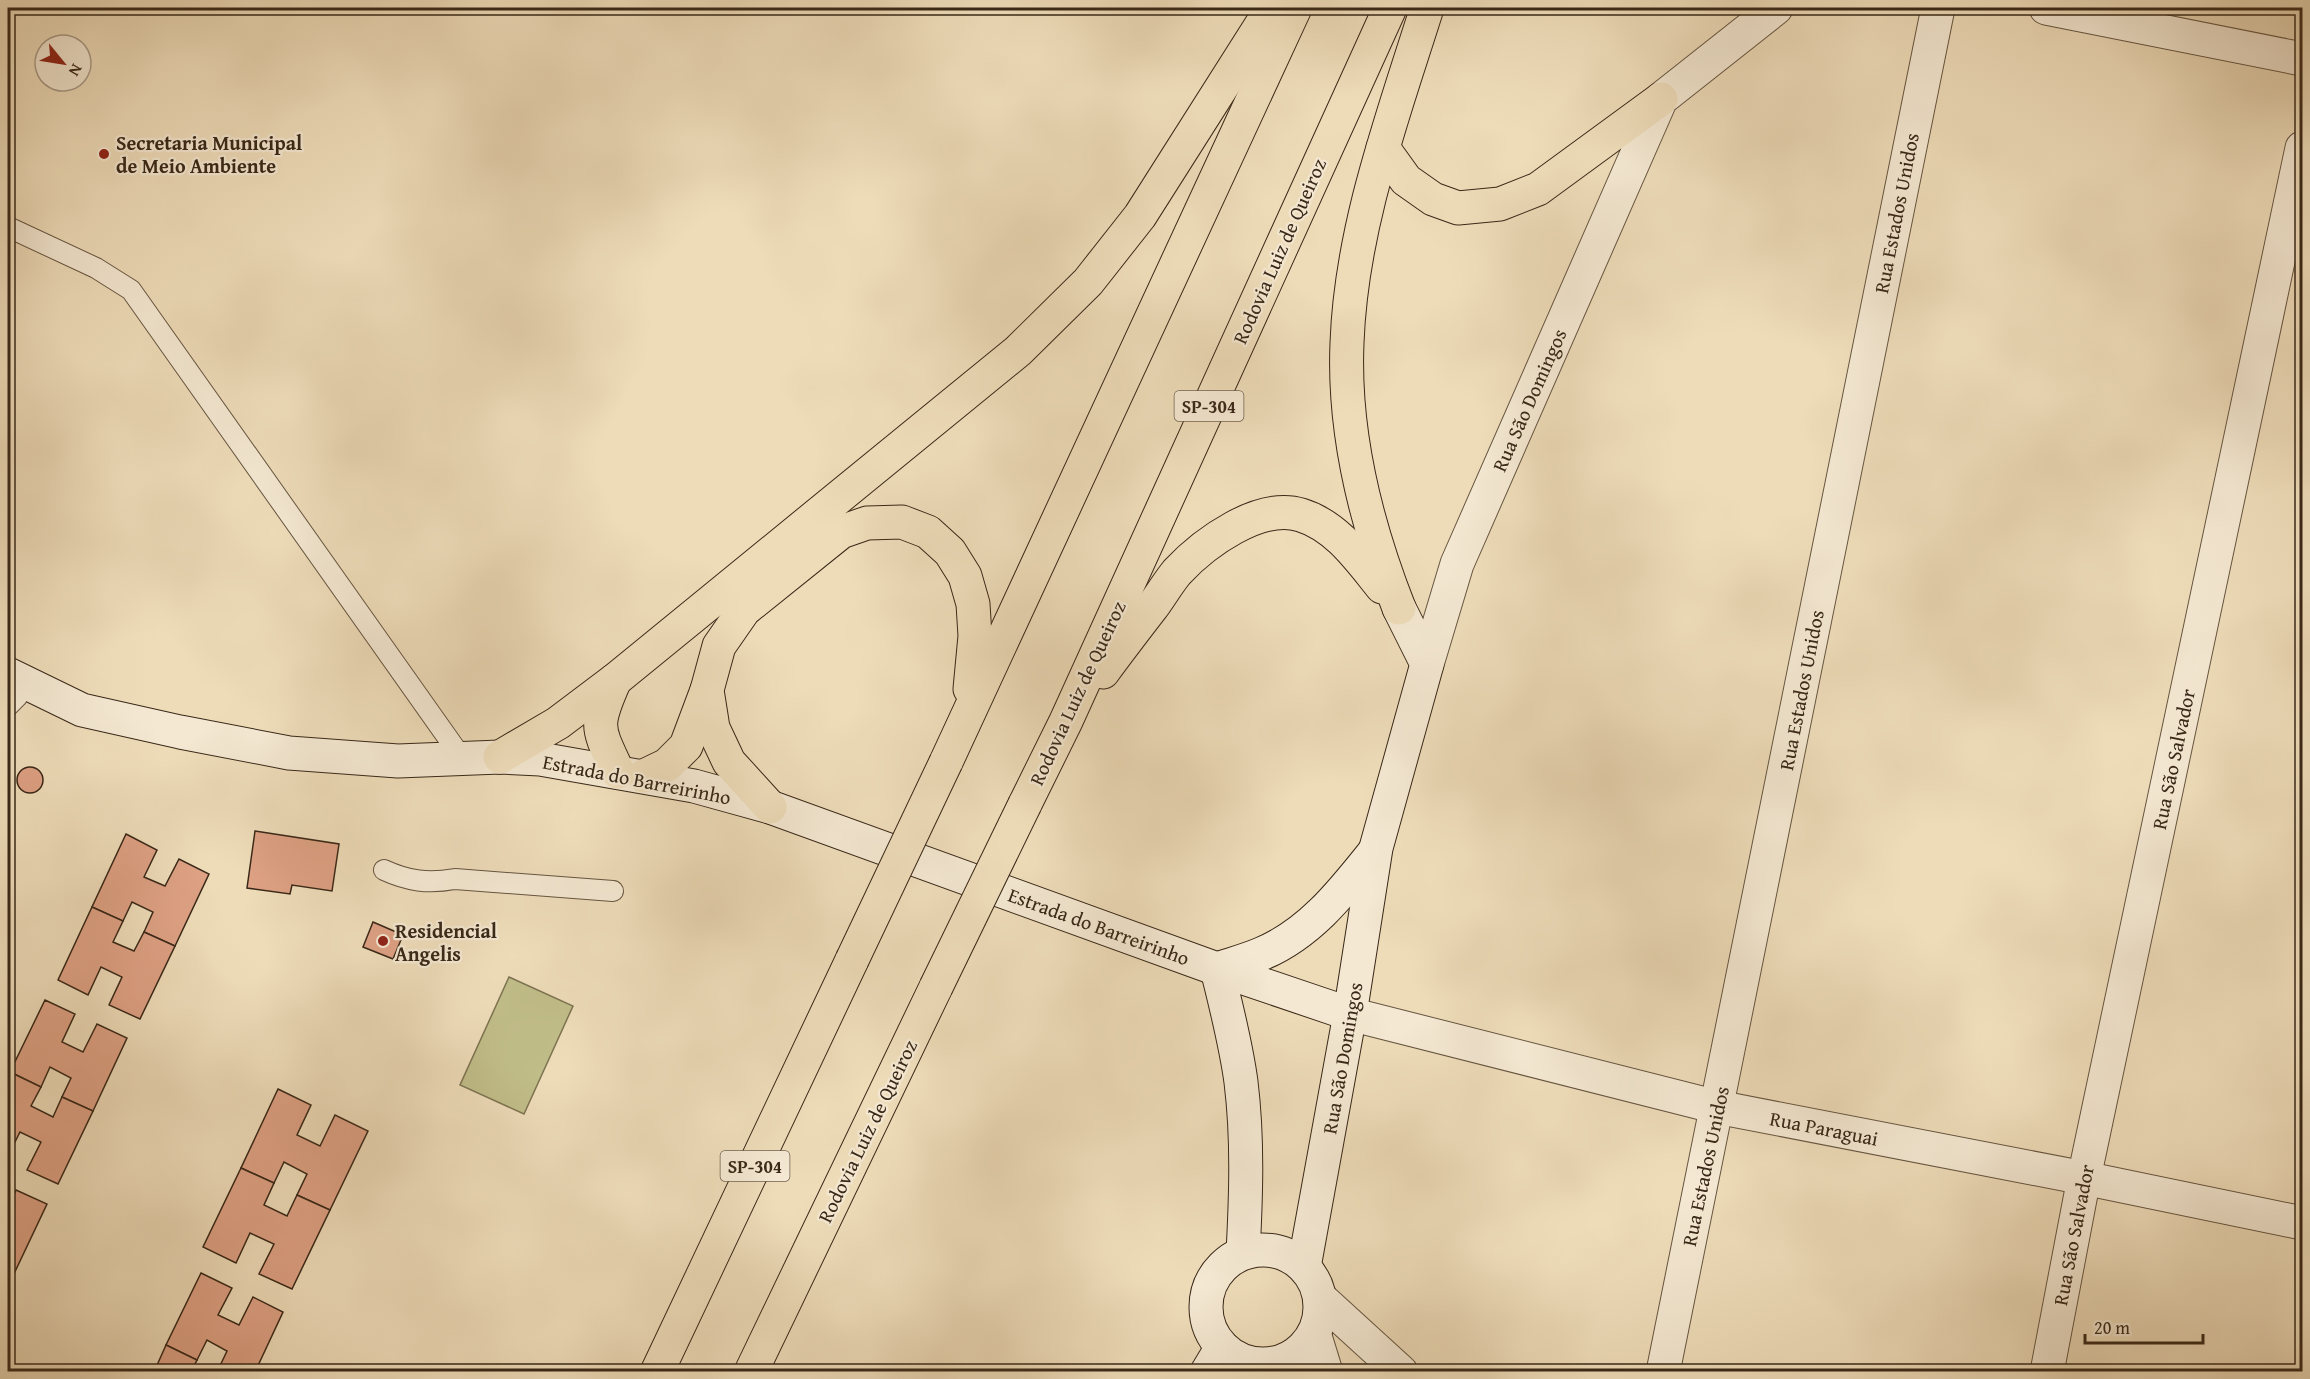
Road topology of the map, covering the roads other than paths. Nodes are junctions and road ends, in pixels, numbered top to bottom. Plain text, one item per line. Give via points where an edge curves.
1 (1272, 8) edge
2 (1295, 8) edge
3 (1390, 8) edge
4 (1427, 8) edge
5 (1776, 8) edge
6 (1938, 8) edge
7 (2046, 8) edge
8 (2302, 58) edge
9 (1661, 99) junction
10 (1383, 148) junction
11 (2302, 148) edge
12 (8, 227) edge
13 (1399, 608) junction
14 (1427, 664) junction
15 (615, 680) junction
16 (14, 688) edge
17 (707, 690) junction
18 (967, 715) junction
19 (1066, 721) junction
20 (500, 757) junction
21 (462, 758) junction
22 (631, 774) junction
23 (770, 807) junction
24 (1376, 848) junction
25 (384, 870) dead end
26 (613, 891) dead end
27 (1217, 969) junction
28 (1350, 1014) junction
29 (1717, 1107) junction
30 (2084, 1178) junction
31 (2302, 1223) edge
32 (1243, 1253) junction
33 (1304, 1267) junction
34 (1320, 1298) junction
35 (1314, 1333) junction
36 (1229, 1362) edge
37 (657, 1371) edge
38 (751, 1371) edge
39 (1326, 1371) edge
40 (1401, 1371) edge
41 (1663, 1371) edge
42 (2047, 1371) edge

1 - 15 highway via 1140,216 1088,282 1018,351
2 - 18 highway, SP-304
3 - 19 highway, Rodovia Luiz de Queiroz / SP-304
4 - 10 highway
5 - 9 street, Rua São Domingos
6 - 29 street, Rua Estados Unidos
7 - 8 street
9 - 10 highway via 1538,189 1500,204 1458,208 1433,199 1406,180
9 - 14 street, Rua São Domingos via 1457,564
10 - 13 highway via 1356,256 1347,343 1349,417 1360,490 1380,561
11 - 30 street, Rua São Salvador
12 - 21 lane via 96,268 131,290
13 - 14 street
13 - 19 highway via 1331,531 1301,515 1273,512 1234,527 1178,572
14 - 24 street, Rua São Domingos
15 - 20 highway via 558,723
15 - 22 highway via 600,712 600,735
16 - 21 street, Estrada do Barreirinho via 82,710 289,753 398,761
17 - 18 highway via 719,646 744,610 842,532 867,523 902,522 928,532 950,552 965,576 975,636
17 - 22 highway via 686,746 667,765
17 - 23 highway via 713,728 729,762
18 - 37 highway, SP-304, bridge
19 - 38 highway, Rodovia Luiz de Queiroz / SP-304, bridge
20 - 21 street, Estrada do Barreirinho
20 - 22 street, Estrada do Barreirinho via 540,759
22 - 23 street, Estrada do Barreirinho
23 - 27 street, Estrada do Barreirinho
24 - 27 street, Rua São Domingos via 1341,894 1305,928 1263,953
24 - 28 street, Rua São Domingos
25 - 26 lane via 419,882 455,879
27 - 28 street, Estrada do Barreirinho
27 - 32 street via 1241,1081 1246,1138
28 - 29 street, Rua Paraguai
28 - 33 street, Rua São Domingos
29 - 30 street, Rua Paraguai
29 - 41 street, Rua Estados Unidos
30 - 31 street, Rua Paraguai
30 - 42 street, Rua São Salvador
32 - 33 street via 1275,1251
32 - 36 street via 1227,1262 1207,1294 1206,1313 1211,1331
33 - 34 street
34 - 35 street
34 - 40 street
35 - 36 street via 1296,1353 1272,1364
35 - 39 street

